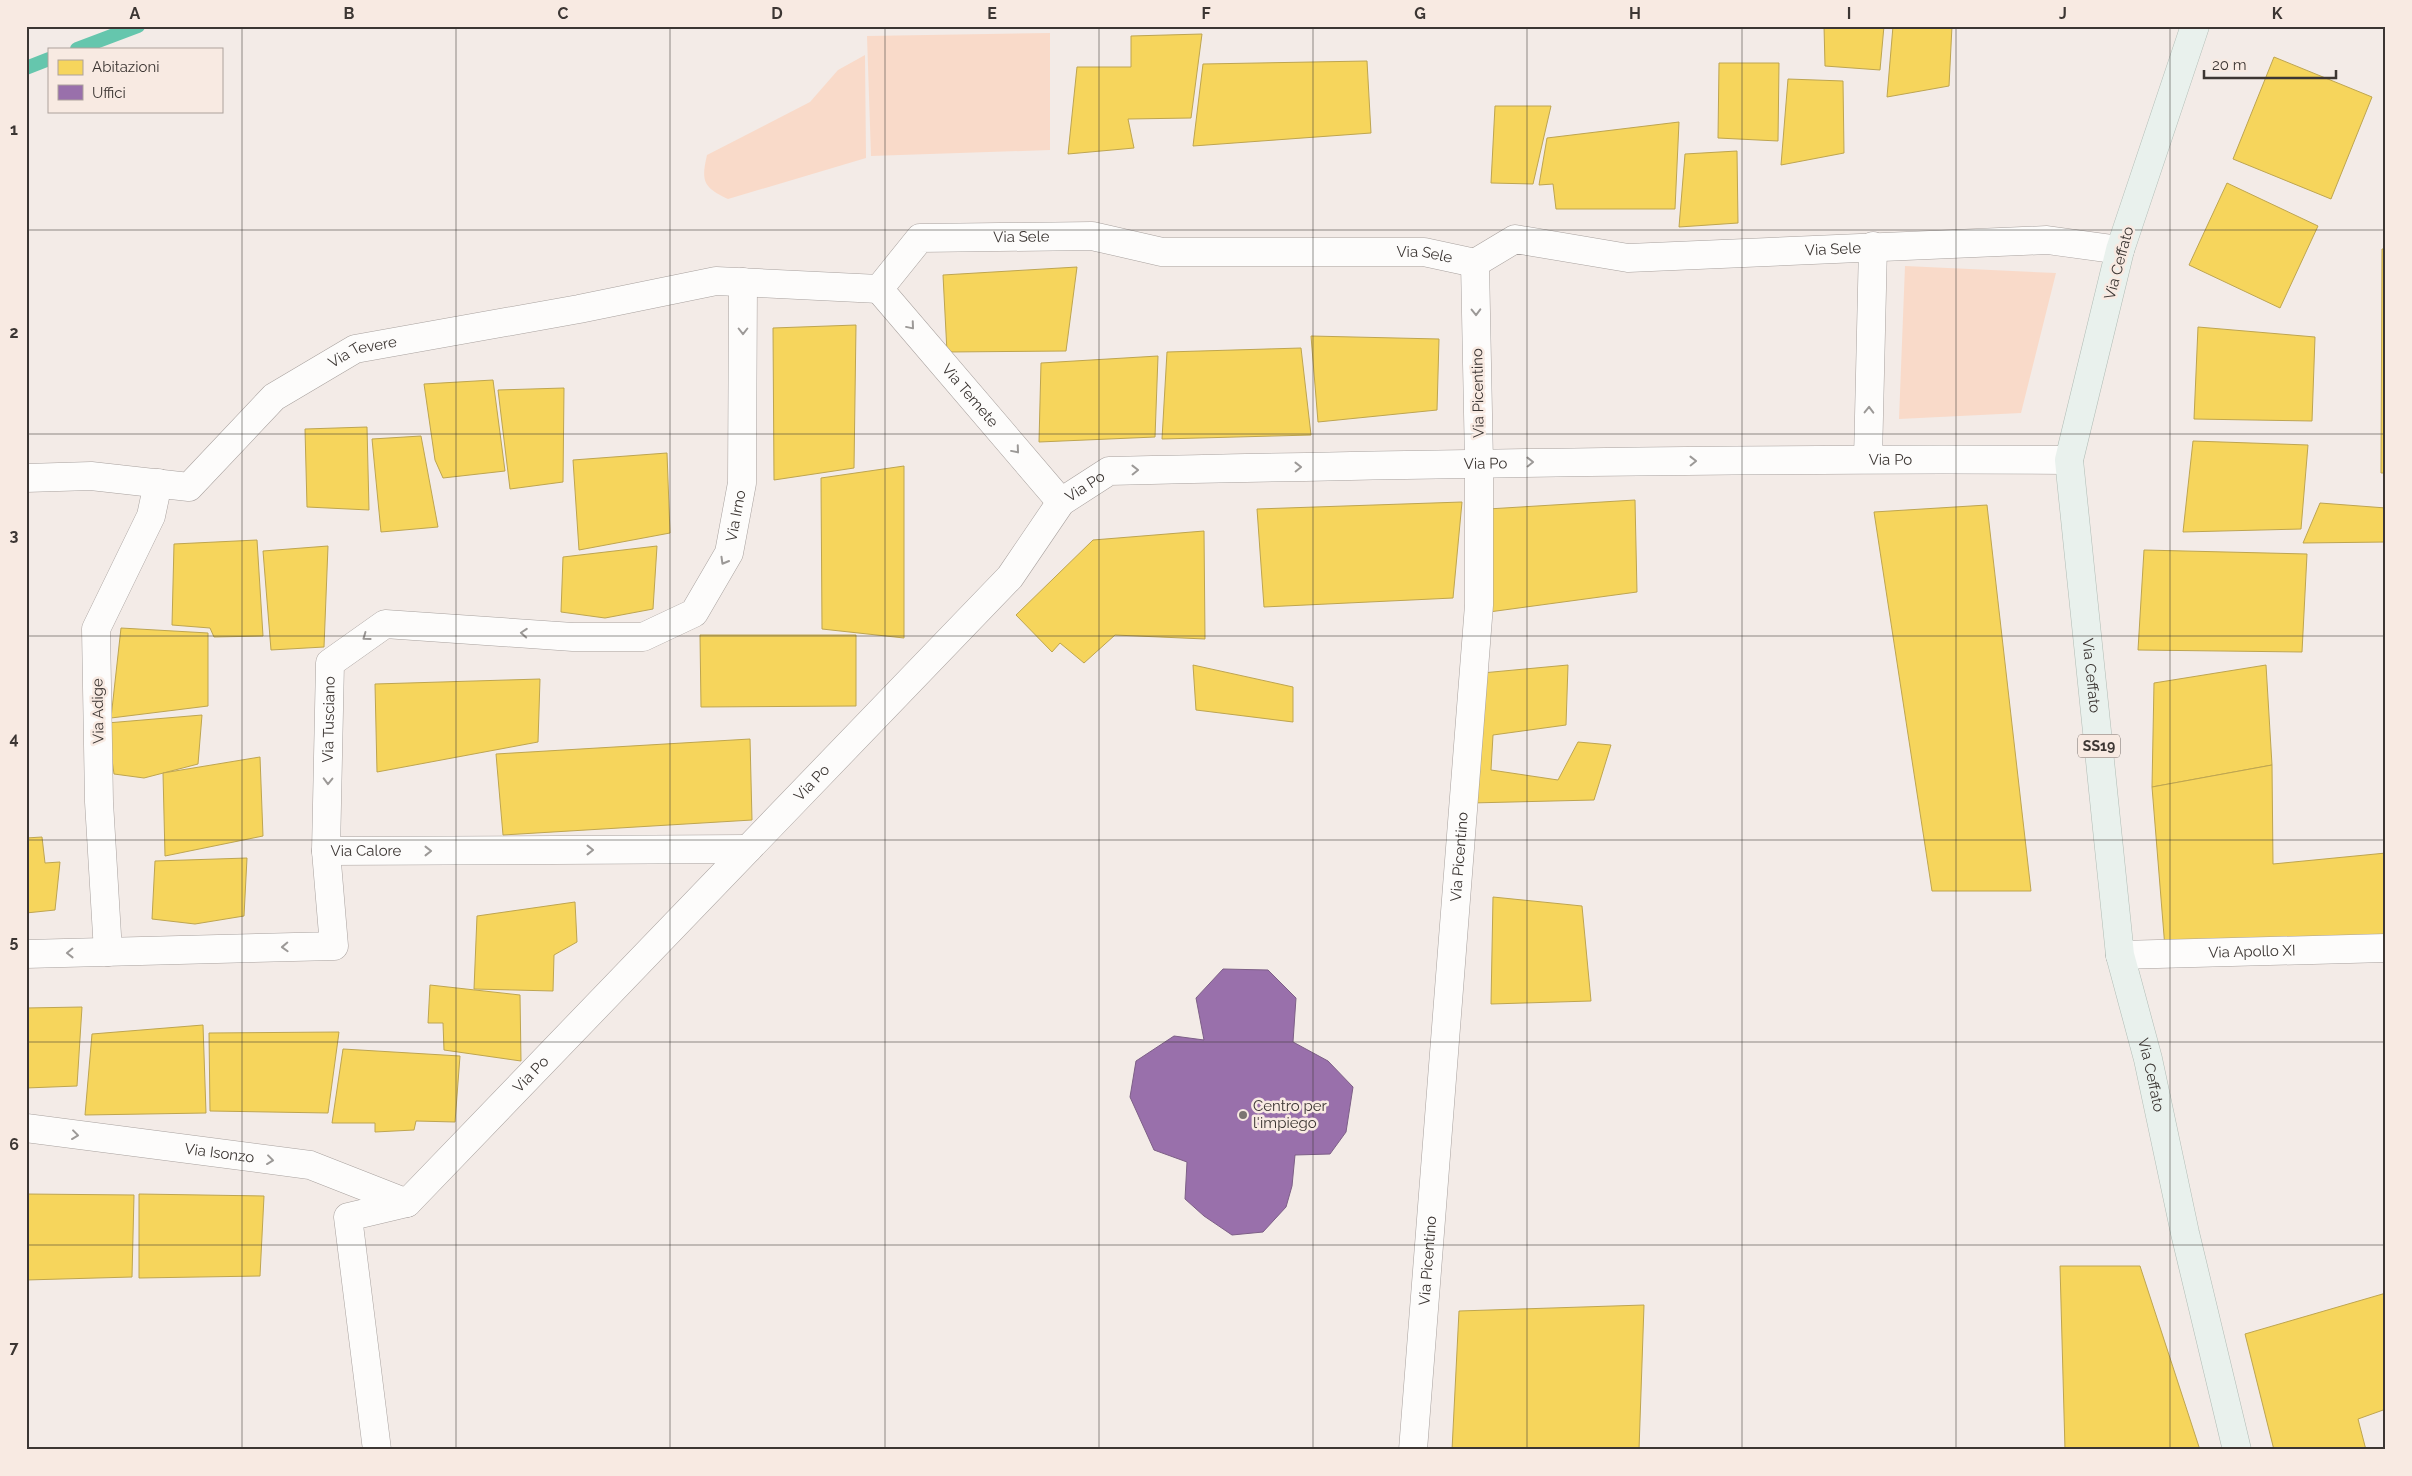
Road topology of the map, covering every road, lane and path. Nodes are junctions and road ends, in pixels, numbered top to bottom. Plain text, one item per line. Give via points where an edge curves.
1 (2193, 37) edge
2 (1873, 246) junction
3 (2120, 250) junction
4 (1475, 263) junction
5 (743, 282) junction
6 (879, 289) junction
7 (1868, 459) junction
8 (2069, 460) junction
9 (1479, 463) junction
10 (26, 478) edge
11 (158, 483) junction
12 (1061, 502) junction
13 (573, 637) joint
14 (748, 848) junction
15 (326, 851) junction
16 (2386, 948) edge
17 (108, 952) junction
18 (26, 954) edge
19 (2120, 954) junction
20 (26, 1128) edge
21 (407, 1203) junction
22 (377, 1450) edge
23 (1412, 1450) edge
24 (2237, 1450) edge

1 - 3 main road, Via Ceffato / SS19
2 - 3 street, Via Sele via 2047,240
2 - 4 street, Via Sele via 1628,258 1515,239
7 -> 2 street
3 - 8 main road, Via Ceffato / SS19
4 - 6 street, Via Sele via 1424,252 1162,252 1092,236 920,238
4 -> 9 street, Via Picentino
5 - 6 street
5 - 11 street, Via Tevere via 716,281 355,349 274,397 189,487
5 -> 13 street, Via Irno via 742,484 729,553 694,613 643,637
6 -> 12 street, Via Temete
7 - 8 street, Via Po
9 -> 7 street, Via Po
8 - 19 main road, Via Ceffato / SS19
12 -> 9 street, Via Po via 1109,471
9 - 23 street, Via Picentino via 1479,605
10 - 11 street, Via Tevere via 91,476
11 - 17 street, Via Adige via 151,516 96,629 99,802
12 - 14 street, Via Po via 1010,577
13 -> 15 street, Via Tusciano via 385,624 330,663
15 -> 14 street, Via Calore
14 - 21 street, Via Po
15 -> 17 street, Via Calore via 334,946
16 - 19 street, Via Apollo XI
17 -> 18 street, Via Calore
19 - 24 main road, Via Ceffato / SS19 via 2148,1059 2184,1233
20 -> 21 street, Via Isonzo via 310,1166
21 - 22 street via 348,1217

